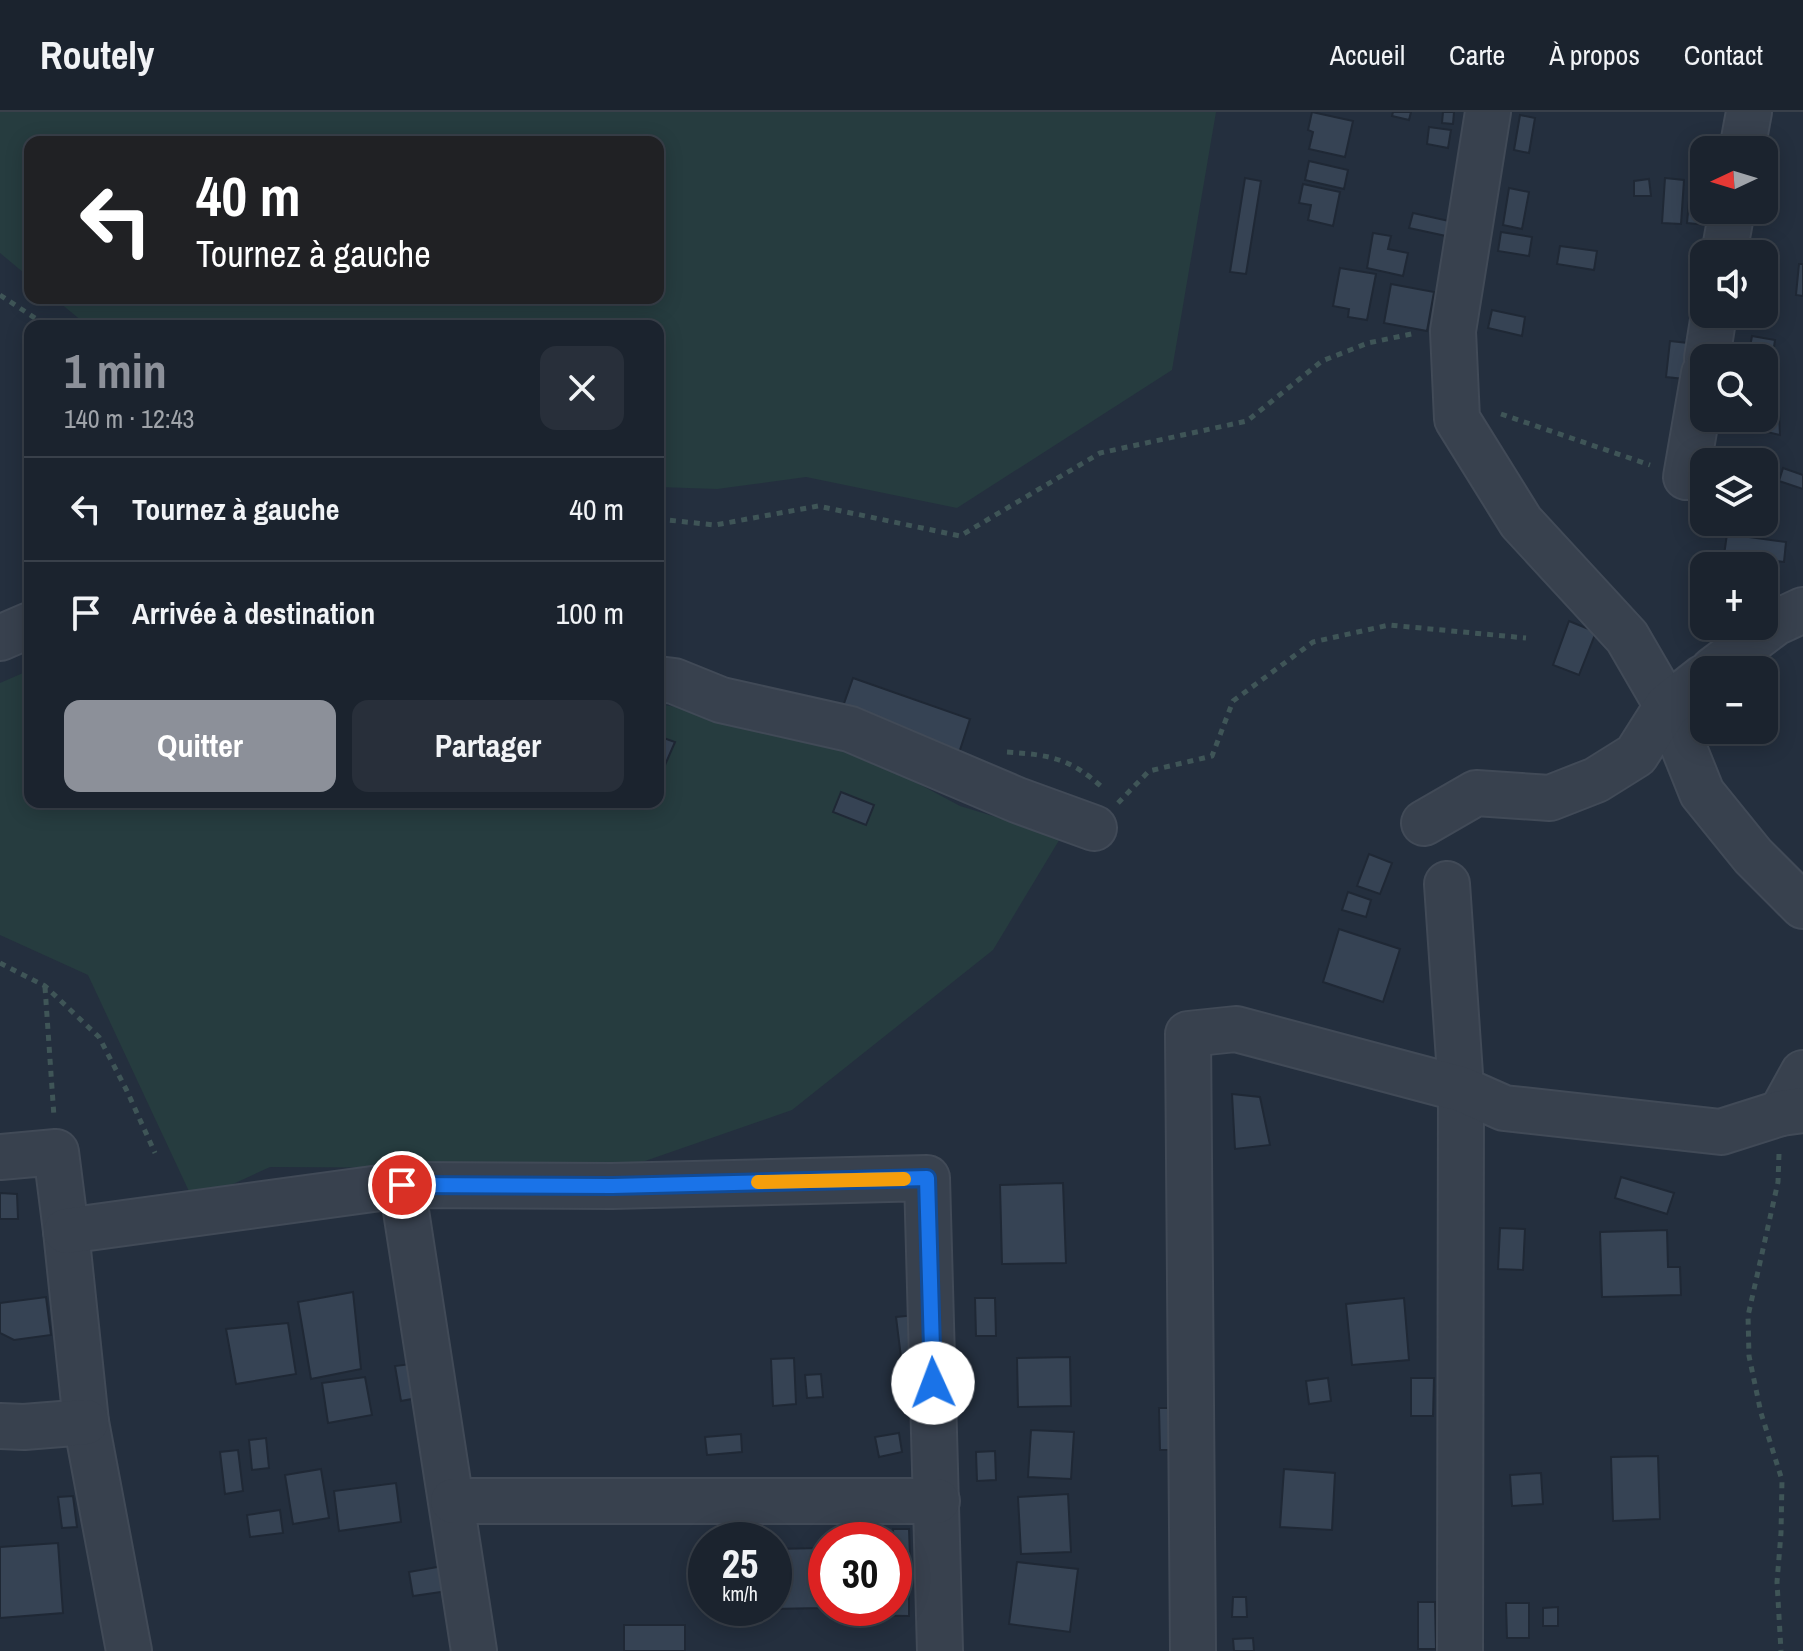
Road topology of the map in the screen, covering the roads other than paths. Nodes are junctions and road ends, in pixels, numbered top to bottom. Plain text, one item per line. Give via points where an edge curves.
1 (1488, 112) edge
2 (1749, 112) edge
3 (1745, 136) edge
4 (1694, 432) edge
5 (1686, 477) road end
6 (1803, 610) edge
7 (24, 628) edge
8 (0, 638) edge
9 (1731, 656) edge
10 (664, 680) edge
11 (1690, 688) edge
12 (1667, 706) junction
13 (1424, 823) dead end
14 (1094, 828) road end
15 (1447, 884) dead end
16 (1803, 906) edge
17 (1803, 1073) edge
18 (1461, 1089) junction
19 (1792, 1111) edge
20 (0, 1157) edge
21 (402, 1185) junction
22 (66, 1231) junction
23 (86, 1422) junction
24 (0, 1426) edge
25 (453, 1501) junction
26 (937, 1501) junction
27 (129, 1651) edge
28 (474, 1651) edge
29 (940, 1651) edge
30 (1193, 1651) edge
31 (1460, 1651) edge

1 - 12 street via 1453,331 1457,419 1521,522 1627,637
2 - 3 street
4 - 5 street
6 - 9 street via 1775,623
7 - 8 street
10 - 14 street via 721,700 850,729
11 - 12 street
12 - 13 street via 1636,755 1596,780 1550,798 1476,793
12 - 16 street via 1702,793
15 - 18 street
17 - 19 street
18 - 19 street via 1504,1108 1721,1132
18 - 30 street via 1236,1029 1188,1034
18 - 31 street
20 - 22 street via 56,1152
21 - 22 street
21 - 25 street
21 - 26 street via 927,1178
22 - 23 street
23 - 24 street
23 - 27 street
25 - 26 street
25 - 28 street
26 - 29 street

